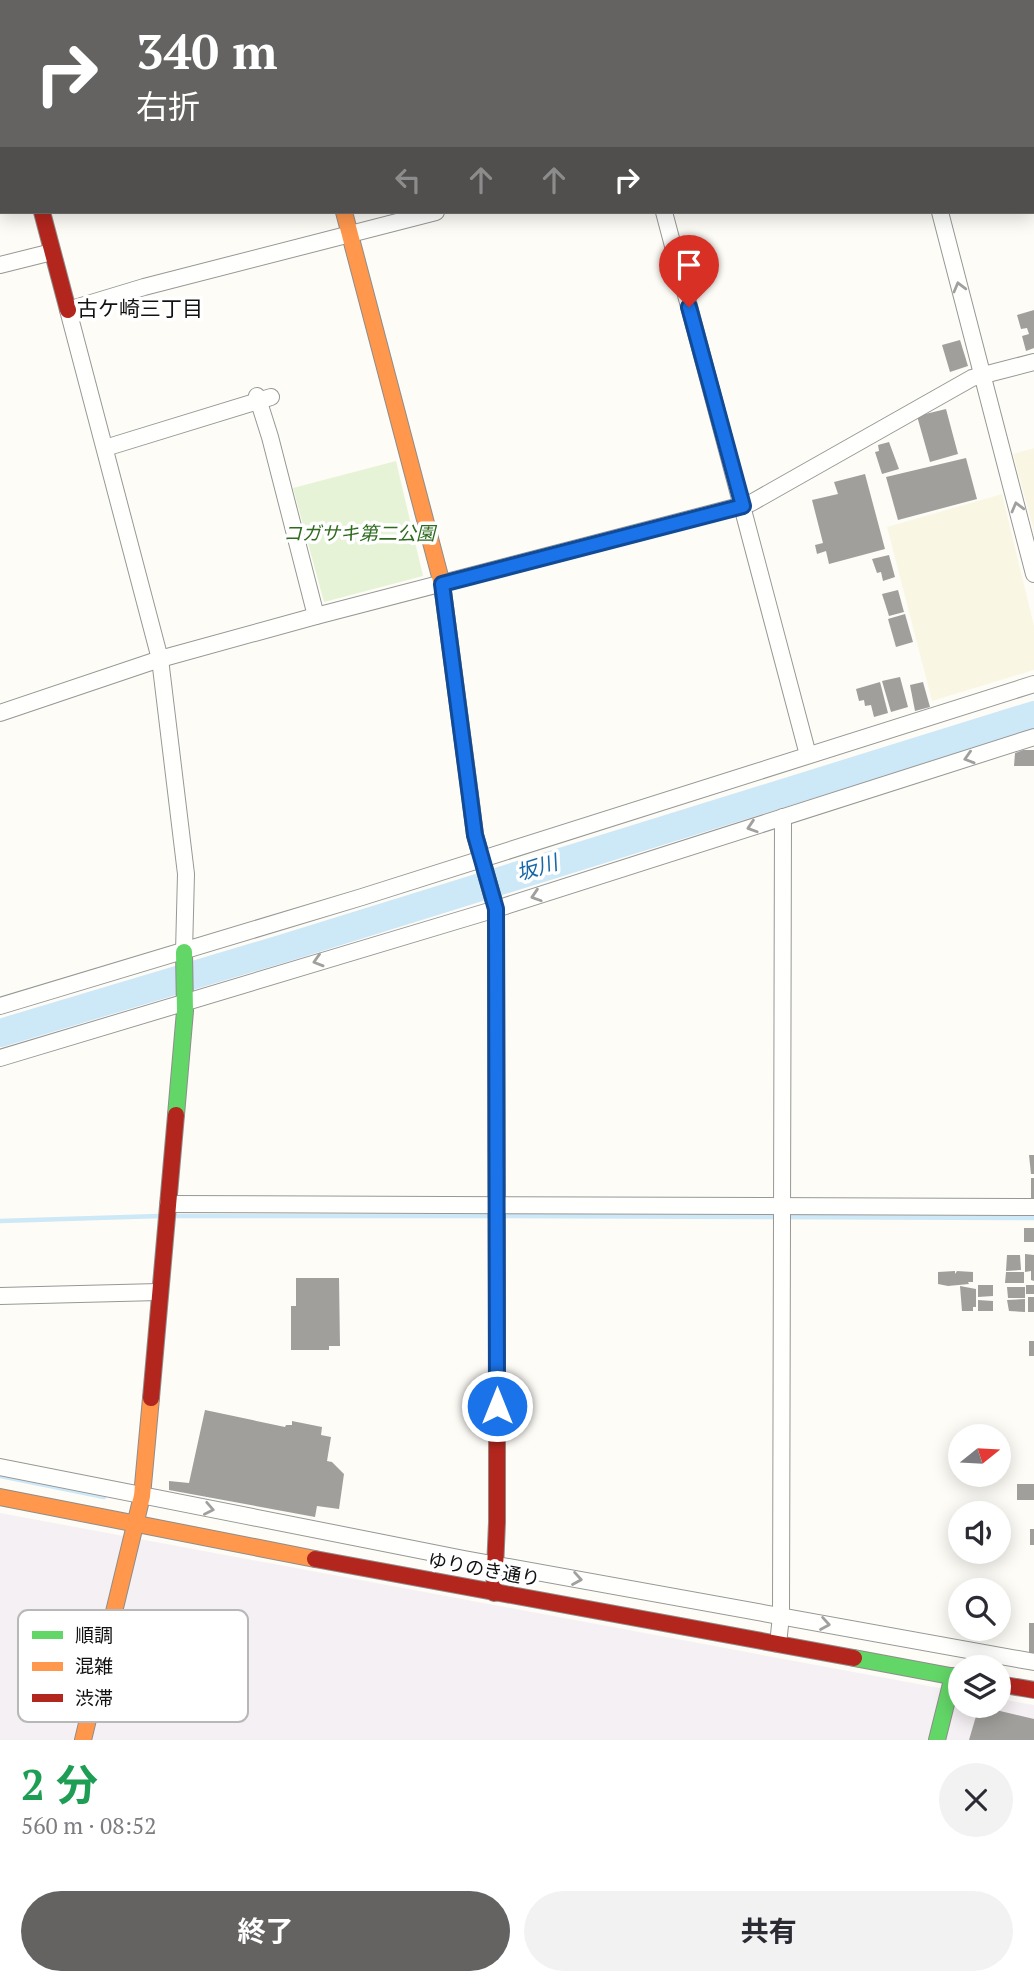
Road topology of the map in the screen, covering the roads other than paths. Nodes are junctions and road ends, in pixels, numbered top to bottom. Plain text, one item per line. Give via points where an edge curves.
1 (42, 214) edge
2 (344, 214) edge
3 (428, 214) edge
4 (665, 214) edge
5 (941, 214) edge
6 (349, 235) junction
7 (52, 252) junction
8 (0, 265) edge
9 (68, 310) junction
10 (1034, 362) edge
11 (982, 375) junction
12 (105, 448) junction
13 (743, 506) junction
14 (1034, 574) edge
15 (442, 584) junction
16 (316, 616) junction
17 (160, 659) junction
18 (1034, 684) edge
19 (0, 713) edge
20 (1034, 737) edge
21 (808, 755) junction
22 (783, 817) junction
23 (481, 859) junction
24 (496, 909) junction
25 (184, 955) junction
26 (184, 999) junction
27 (0, 1006) edge
28 (0, 1058) edge
29 (1034, 1208) edge
30 (167, 1212) junction
31 (497, 1212) junction
32 (782, 1213) junction
33 (159, 1292) junction
34 (0, 1296) edge
35 (0, 1467) edge
36 (142, 1496) junction
37 (0, 1497) edge
38 (136, 1526) junction
39 (496, 1564) junction
40 (494, 1593) junction
41 (115, 1610) edge
42 (781, 1616) junction
43 (778, 1644) junction
44 (1034, 1662) edge
45 (948, 1675) edge
46 (1011, 1687) edge
47 (1034, 1690) edge
48 (948, 1705) edge
49 (87, 1722) edge
50 (83, 1740) edge
51 (937, 1740) edge

1 - 7 street
2 - 6 street
3 - 6 street
4 - 13 street
11 -> 5 street
6 - 9 street
6 - 15 street
7 - 8 street
7 - 9 street
9 - 12 street
10 - 11 street
11 - 13 street
14 -> 11 street
12 - 16 street via 262,398
12 - 17 street
13 - 15 street
13 - 21 street
15 - 16 street
15 - 23 street
16 - 17 street
17 - 19 street
17 - 25 street via 186,874
18 - 21 street
20 -> 22 street
21 - 23 street
22 -> 24 street
22 - 32 street
23 - 24 street
23 - 25 street
24 -> 26 street
24 - 31 street
25 - 26 street
25 - 27 street
26 - 28 street
26 - 30 street
29 - 32 street
30 - 31 street
30 - 33 street
31 - 32 street
31 - 39 street
32 - 42 street
33 - 34 street
33 - 36 street
35 - 36 street
36 - 38 street
36 -> 39 street
37 - 38 street, ゆりのき通り
38 - 40 street, ゆりのき通り
38 - 41 street
39 - 40 street
39 -> 42 street
40 - 43 street, ゆりのき通り
42 - 43 street
42 -> 44 street
43 - 45 street, ゆりのき通り
46 - 47 street
48 - 51 street
49 - 50 street

